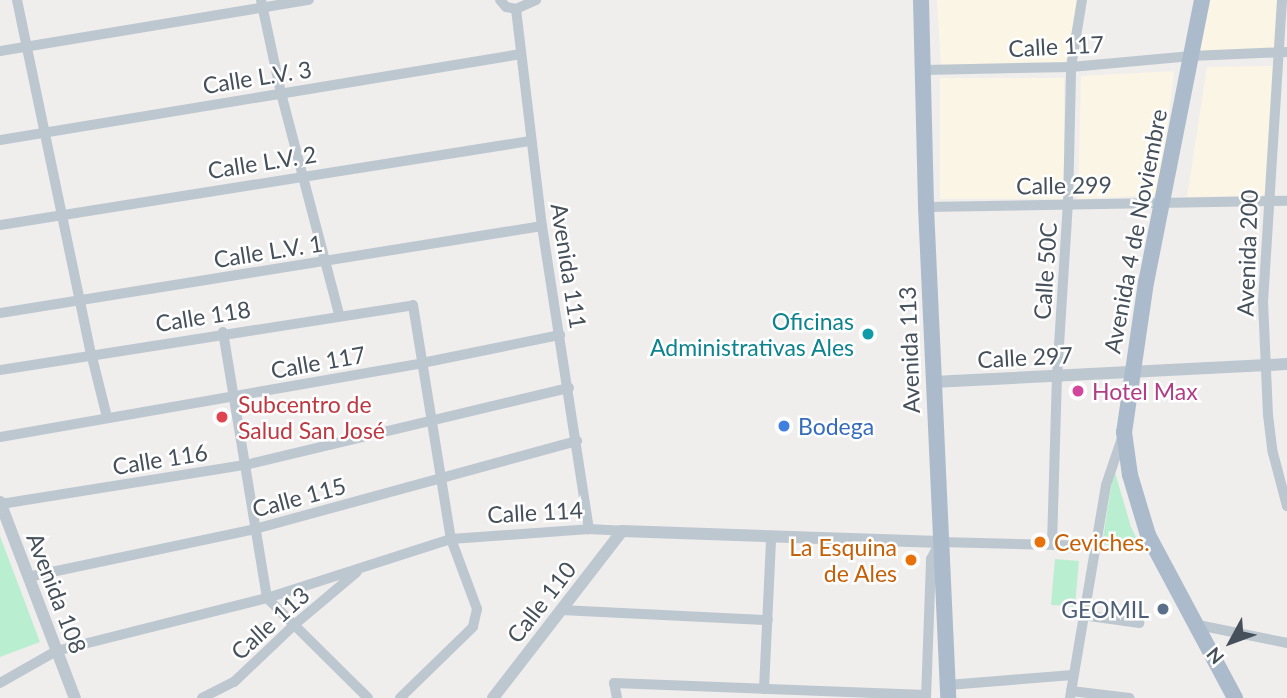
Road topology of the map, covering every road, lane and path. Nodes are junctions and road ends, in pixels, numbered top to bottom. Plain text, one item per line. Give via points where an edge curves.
1 (17, 0) edge
2 (309, 0) edge
3 (500, 0) edge
4 (536, 0) edge
5 (921, 0) edge
6 (1082, 0) edge
7 (1202, 0) edge
8 (1282, 0) edge
9 (261, 4) edge
10 (516, 9) junction
11 (27, 46) junction
12 (0, 51) edge
13 (1282, 52) edge
14 (521, 54) junction
15 (1191, 56) junction
16 (1071, 67) junction
17 (923, 70) junction
18 (281, 93) junction
19 (45, 133) junction
20 (0, 140) edge
21 (530, 141) junction
22 (303, 175) junction
23 (1163, 201) junction
24 (1267, 201) junction
25 (1287, 201) edge
26 (1068, 204) junction
27 (926, 207) junction
28 (61, 215) junction
29 (0, 225) edge
30 (542, 226) junction
31 (327, 261) junction
32 (79, 300) junction
33 (0, 313) edge
34 (339, 314) junction
35 (223, 332) junction
36 (560, 335) junction
37 (90, 353) junction
38 (422, 363) junction
39 (1287, 364) edge
40 (1265, 365) junction
41 (0, 370) edge
42 (1132, 372) junction
43 (1057, 377) junction
44 (933, 382) junction
45 (569, 388) junction
46 (233, 396) junction
47 (107, 417) junction
48 (430, 423) junction
49 (1124, 432) junction
50 (0, 437) edge
51 (577, 441) junction
52 (245, 465) junction
53 (439, 480) junction
54 (1284, 483) edge
55 (0, 503) edge
56 (1287, 506) edge
57 (254, 529) junction
58 (589, 529) junction
59 (622, 531) junction
60 (771, 538) junction
61 (451, 539) junction
62 (940, 542) junction
63 (1052, 544) junction
64 (1096, 546) junction
65 (360, 570) junction
66 (28, 577) junction
67 (267, 598) junction
68 (561, 610) junction
69 (1082, 615) junction
70 (768, 620) junction
71 (1139, 623) dead end
72 (294, 625) junction
73 (1198, 625) junction
74 (1285, 641) edge
75 (56, 651) junction
76 (1073, 675) junction
77 (0, 683) edge
78 (771, 692) edge
79 (948, 692) edge
80 (709, 693) edge
81 (1070, 694) edge
82 (926, 697) edge
83 (75, 698) edge
84 (202, 698) edge
85 (368, 698) edge
86 (400, 698) edge
87 (493, 698) edge
88 (617, 698) edge
89 (1130, 698) edge
90 (1236, 698) edge

1 - 11 street
2 - 9 street
3 - 10 street
4 - 10 street
5 - 17 main road, Avenida 113
6 - 16 street, Calle 50C
7 - 15 main road, Avenida 4 de Noviembre
8 - 13 street, Avenida 200
9 - 11 street
9 - 18 street
10 - 14 street, Avenida 111
11 - 12 street
11 - 19 street
13 - 15 street, Calle 117
13 - 24 street, Avenida 200
14 - 18 street, Calle L.V. 3
14 - 21 street, Avenida 111
15 - 16 street, Calle 117
15 - 23 main road, Avenida 4 de Noviembre
16 - 17 street, Calle 117
16 - 26 street, Calle 50C
17 - 27 main road, Avenida 113
18 - 19 street, Calle L.V. 3
18 - 22 street
19 - 20 street, Calle L.V. 3
19 - 28 street
21 - 22 street, Calle L.V. 2
21 - 30 street, Avenida 111
22 - 28 street, Calle L.V. 2
22 - 31 street
23 - 24 street, Calle 299
23 - 26 street, Calle 299
23 - 42 main road, Avenida 4 de Noviembre
24 - 25 street, Calle 299
24 - 40 street, Avenida 200
26 - 27 street, Calle 299
26 - 43 street, Calle 50C
27 - 44 main road, Avenida 113
28 - 29 street, Calle L.V. 2
28 - 32 street
30 - 31 street, Calle L.V. 1
30 - 36 street, Avenida 111
31 - 32 street, Calle L.V. 1
31 - 34 street
32 - 33 street, Calle L.V. 1
32 - 37 street
34 - 35 street, Calle 118
34 - 38 street, Calle 118 via 413,305
35 - 37 street, Calle 118
35 - 46 street
36 - 38 street, Calle 117
36 - 45 street, Avenida 111
37 - 41 street, Calle 118
37 - 47 street
38 - 46 street, Calle 117
38 - 48 street
39 - 40 street, Calle 297
40 - 42 street, Calle 297
40 - 54 street, Avenida 200 via 1273,453
42 - 43 street, Calle 297
42 - 49 main road, Avenida 4 de Noviembre
43 - 44 street, Calle 297
43 - 63 street, Calle 50C
44 - 62 main road, Avenida 113
45 - 48 street, Calle 116
45 - 51 street, Avenida 111
46 - 47 street, Calle 117
46 - 52 street
47 - 50 street, Calle 117
48 - 52 street, Calle 116
48 - 53 street
49 - 64 street via 1106,485
49 - 73 main road, Avenida 4 de Noviembre via 1142,520
51 - 53 street, Calle 115
51 - 58 street, Avenida 111
52 - 55 street, Calle 116
52 - 57 street
53 - 57 street, Calle 115
53 - 61 street
54 - 56 street, Avenida 200
55 - 66 street, Avenida 108
57 - 66 street, Calle 115
57 - 67 street
58 - 59 street, Calle 114
58 - 61 street, Calle 114
59 - 60 street, Calle 114
59 - 68 street, Calle 110
60 - 62 street, Calle 114
60 - 70 street
61 - 65 street, Calle 114
61 - 86 street via 477,608 473,627
62 - 63 street, Calle 114
62 - 79 main road, Avenida 113
62 - 82 street via 931,559
63 - 64 street, Calle 114
64 - 69 street
65 - 67 street, Calle 114
65 - 72 street, Calle 113
66 - 75 street, Avenida 108
67 - 72 street
67 - 75 street, Calle 114
68 - 70 street
68 - 87 street, Calle 110
69 - 71 street
69 - 76 street
70 - 78 street
72 - 84 street, Calle 113 via 234,682
72 - 85 street
73 - 74 street
73 - 90 main road, Avenida 4 de Noviembre
75 - 77 street, Calle 114
75 - 83 street, Avenida 108
76 - 79 street
76 - 81 street
78 - 80 street
78 - 82 street
80 - 88 street via 614,683
81 - 89 street

